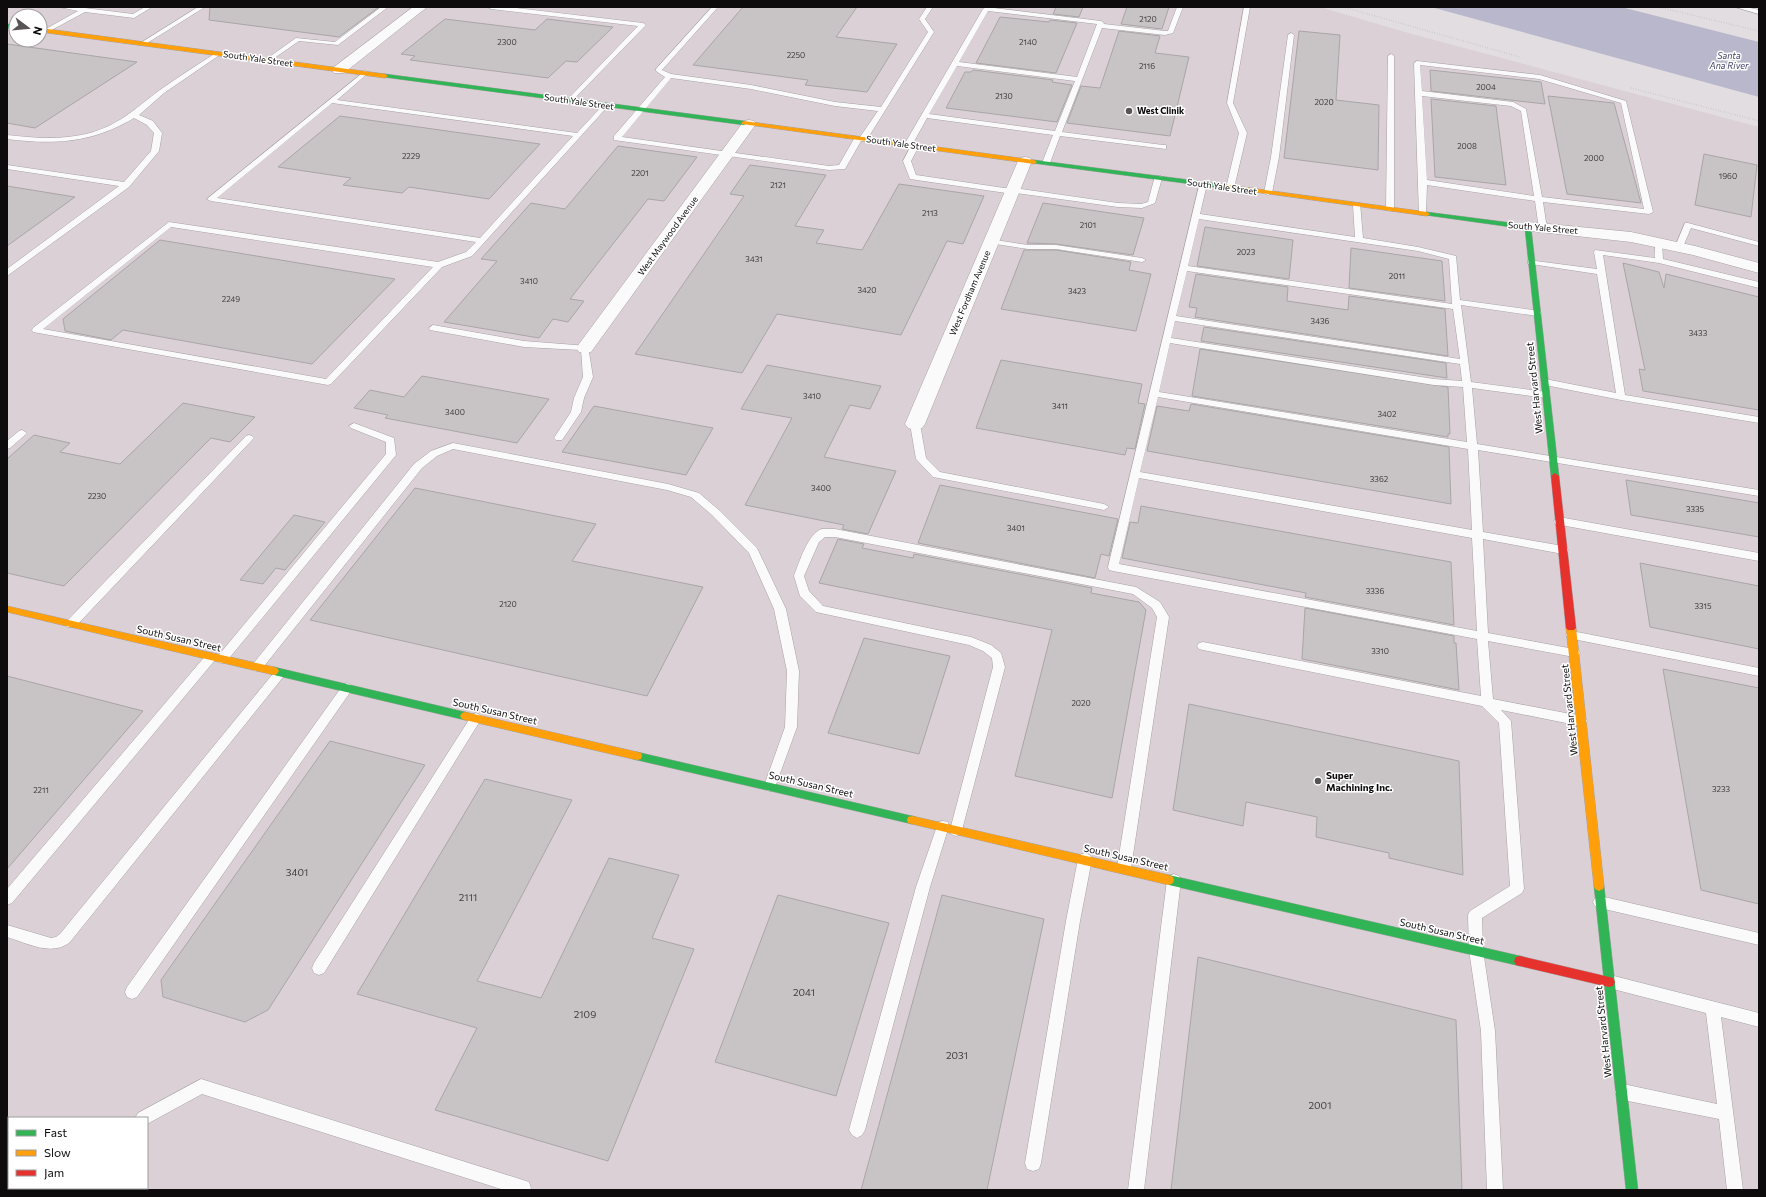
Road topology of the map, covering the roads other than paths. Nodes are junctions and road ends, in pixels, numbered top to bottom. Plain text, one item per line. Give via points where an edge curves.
1 (62, 7) edge
2 (105, 7) edge
3 (148, 7) edge
4 (202, 7) edge
5 (385, 7) edge
6 (421, 7) edge
7 (491, 7) edge
8 (715, 7) edge
9 (930, 7) edge
10 (1180, 7) edge
11 (1247, 7) edge
12 (1738, 7) edge
13 (1007, 9) edge
14 (84, 10) junction
15 (98, 12) junction
16 (1759, 12) edge
17 (1100, 26) junction
18 (48, 28) edge
19 (48, 31) edge
20 (1291, 35) dead end
21 (142, 44) junction
22 (218, 54) junction
23 (1391, 56) dead end
24 (268, 60) junction
25 (955, 64) junction
26 (339, 70) junction
27 (365, 73) junction
28 (669, 76) junction
29 (1079, 79) junction
30 (1418, 93) junction
31 (570, 100) junction
32 (332, 101) junction
33 (606, 105) junction
34 (883, 109) junction
35 (640, 110) junction
36 (134, 115) junction
37 (925, 116) junction
38 (749, 124) junction
39 (1059, 134) junction
40 (579, 136) junction
41 (7, 137) edge
42 (861, 139) junction
43 (912, 146) junction
44 (1163, 147) dead end
45 (729, 154) junction
46 (1025, 161) junction
47 (1046, 164) junction
48 (7, 167) edge
49 (1158, 178) junction
50 (1423, 182) junction
51 (1203, 184) junction
52 (126, 185) junction
53 (1230, 188) junction
54 (1013, 191) junction
55 (1268, 193) junction
56 (1538, 199) junction
57 (1358, 205) junction
58 (1390, 209) junction
59 (1422, 213) junction
60 (1196, 216) junction
61 (1535, 228) junction
62 (1359, 240) junction
63 (482, 241) junction
64 (992, 241) junction
65 (1658, 243) junction
66 (1759, 244) edge
67 (1679, 247) junction
68 (1142, 260) dead end
69 (1659, 261) junction
70 (1531, 262) junction
71 (439, 265) junction
72 (1184, 268) junction
73 (1759, 268) edge
74 (1600, 272) junction
75 (7, 273) edge
76 (1759, 284) edge
77 (1457, 304) junction
78 (1537, 313) junction
79 (1172, 318) junction
80 (433, 328) dead end
81 (1167, 340) junction
82 (585, 348) junction
83 (1464, 362) junction
84 (1544, 382) junction
85 (1467, 384) junction
86 (1154, 394) junction
87 (1546, 395) junction
88 (1621, 397) junction
89 (1759, 420) edge
90 (915, 424) joint
91 (354, 426) dead end
92 (22, 433) dead end
93 (249, 438) dead end
94 (559, 438) dead end
95 (7, 446) edge
96 (1472, 446) junction
97 (1553, 458) junction
98 (1135, 474) junction
99 (1759, 493) edge
100 (1104, 507) dead end
101 (1559, 521) junction
102 (1476, 534) junction
103 (1562, 550) junction
104 (1759, 558) edge
105 (9, 612) edge
106 (71, 624) junction
107 (1572, 635) junction
108 (1481, 636) junction
109 (1203, 646) dead end
110 (1574, 654) junction
111 (217, 658) junction
112 (258, 667) junction
113 (1759, 672) edge
114 (280, 673) junction
115 (347, 688) junction
116 (1487, 704) junction
117 (476, 718) junction
118 (1581, 721) junction
119 (770, 786) junction
120 (943, 826) junction
121 (956, 830) junction
122 (1085, 859) junction
123 (1124, 868) junction
124 (1174, 880) junction
125 (7, 899) edge
126 (1600, 902) junction
127 (7, 931) edge
128 (1759, 940) edge
129 (1476, 950) junction
130 (319, 968) dead end
131 (1609, 982) junction
132 (132, 992) dead end
133 (1713, 1008) junction
134 (1759, 1020) edge
135 (1621, 1091) junction
136 (1726, 1113) junction
137 (144, 1117) edge
138 (857, 1130) dead end
139 (1033, 1162) dead end
140 (522, 1190) edge
141 (1136, 1190) edge
142 (1496, 1190) edge
143 (1632, 1190) edge
144 (1735, 1190) edge

1 - 14 lane
2 - 15 lane
3 - 15 lane via 134,16
4 - 21 lane
5 - 24 lane via 336,44 298,39
6 - 26 street
7 - 31 lane via 643,25
8 - 28 lane via 658,70
9 - 34 lane via 922,18 931,32
10 - 17 lane via 1171,32
11 - 53 lane via 1230,103 1243,133
12 - 16 lane
13 - 17 lane via 1101,23
13 - 25 lane via 986,10
14 - 15 lane
14 - 18 lane
17 - 29 lane
19 - 21 street, South Yale Street
20 - 55 lane
21 - 22 street, South Yale Street
22 - 24 street, South Yale Street
22 - 36 lane via 160,93
23 - 58 lane
24 - 26 street, South Yale Street
25 - 29 lane
25 - 37 lane
26 - 27 street, South Yale Street
27 - 31 street, South Yale Street
27 - 32 lane
28 - 34 lane via 751,87 835,104
28 - 35 lane
29 - 39 lane
30 - 50 lane
30 - 56 lane via 1513,104 1524,110
30 - 56 lane via 1417,63 1540,77 1624,102 1649,212
31 - 33 street, South Yale Street
32 - 40 lane
32 - 63 lane via 211,199
33 - 35 street, South Yale Street
33 - 40 lane
34 - 42 lane
35 - 38 street, South Yale Street
35 - 45 lane via 617,138
36 - 41 lane via 109,129 73,139 58,141
36 - 52 lane via 150,122 158,133 155,151
37 - 39 lane
37 - 43 lane
38 - 42 street, South Yale Street
38 - 45 street, West Maywood Avenue
39 - 44 lane
39 - 47 lane
40 - 63 lane
42 - 43 street, South Yale Street
42 - 45 lane via 842,167 828,168
43 - 46 street, South Yale Street
43 - 54 lane via 907,161 913,177
45 - 82 street, West Maywood Avenue
46 - 47 street, South Yale Street
46 - 54 street, West Fordham Avenue
47 - 49 street, South Yale Street
48 - 52 lane
49 - 51 street, South Yale Street
49 - 54 lane via 1151,203 1142,206
50 - 56 lane
50 - 59 lane
51 - 53 street, South Yale Street
51 - 60 lane
52 - 75 lane
53 - 55 street, South Yale Street
54 - 64 street, West Fordham Avenue
55 - 57 street, South Yale Street
56 - 61 lane
57 - 58 street, South Yale Street
57 - 62 lane
58 - 59 street, South Yale Street
59 - 61 street, South Yale Street
60 - 62 lane
60 - 72 lane
61 - 65 street, South Yale Street via 1630,237
61 - 70 street, West Harvard Street
62 - 77 lane via 1418,249 1453,258
63 - 71 lane via 469,254
64 - 68 lane via 1028,247 1056,247
64 - 90 street, West Fordham Avenue
65 - 67 street, South Yale Street
65 - 69 lane
66 - 67 lane via 1688,225
67 - 73 street, South Yale Street
69 - 74 lane via 1598,252
69 - 76 lane
70 - 74 lane
70 - 78 street, West Harvard Street
71 - 71 lane via 328,382 36,330 169,224
72 - 77 lane
72 - 79 lane
74 - 88 lane
77 - 78 lane
77 - 83 lane
78 - 84 street, West Harvard Street
79 - 81 lane
79 - 83 lane
80 - 82 lane via 524,344
81 - 85 lane via 1434,382
81 - 86 lane
82 - 94 lane via 588,377 576,412
83 - 85 lane
84 - 87 street, West Harvard Street
84 - 88 lane
85 - 87 lane
85 - 96 lane
86 - 96 lane
86 - 98 lane
87 - 97 street, West Harvard Street
88 - 89 lane
90 - 100 lane via 921,459 937,475
91 - 111 lane via 391,440 391,455
92 - 95 lane
93 - 106 lane
96 - 97 lane
96 - 102 lane
97 - 99 lane
97 - 101 street, West Harvard Street
98 - 102 lane
98 - 108 lane via 1113,567
101 - 103 street, West Harvard Street
101 - 104 lane
102 - 103 lane
102 - 108 lane
103 - 107 street, West Harvard Street
105 - 106 street, South Susan Street
106 - 111 street, South Susan Street
107 - 110 street, West Harvard Street
107 - 113 lane
108 - 110 lane
108 - 116 lane
109 - 116 lane
110 - 118 street, West Harvard Street
111 - 112 street, South Susan Street
111 - 125 lane
112 - 114 street, South Susan Street
112 - 119 lane via 418,466 429,455 441,449 453,446 668,487 695,495 753,551 780,609 793,671 791,727
114 - 115 street, South Susan Street
114 - 127 lane via 65,938 59,943 51,944
115 - 117 street, South Susan Street
115 - 132 lane
116 - 118 lane
116 - 129 lane via 1505,721 1517,889 1475,915
117 - 119 street, South Susan Street
117 - 130 lane
118 - 126 street, West Harvard Street
119 - 120 street, South Susan Street
120 - 121 street, South Susan Street
120 - 138 lane via 923,887
121 - 122 street, South Susan Street
121 - 123 lane via 999,667 997,656 971,641 820,609 804,593 799,576 815,540 822,533 835,533 1136,591 1161,610 1163,617
122 - 123 street, South Susan Street
122 - 139 lane
123 - 124 street, South Susan Street
124 - 129 street, South Susan Street
124 - 141 lane
126 - 128 lane
126 - 131 street, West Harvard Street
129 - 131 street, South Susan Street
129 - 142 lane via 1488,1031
131 - 133 lane
131 - 135 street, West Harvard Street
133 - 134 lane
133 - 136 lane
135 - 136 lane
135 - 143 street, West Harvard Street
136 - 144 lane
137 - 140 lane via 201,1086 523,1188

